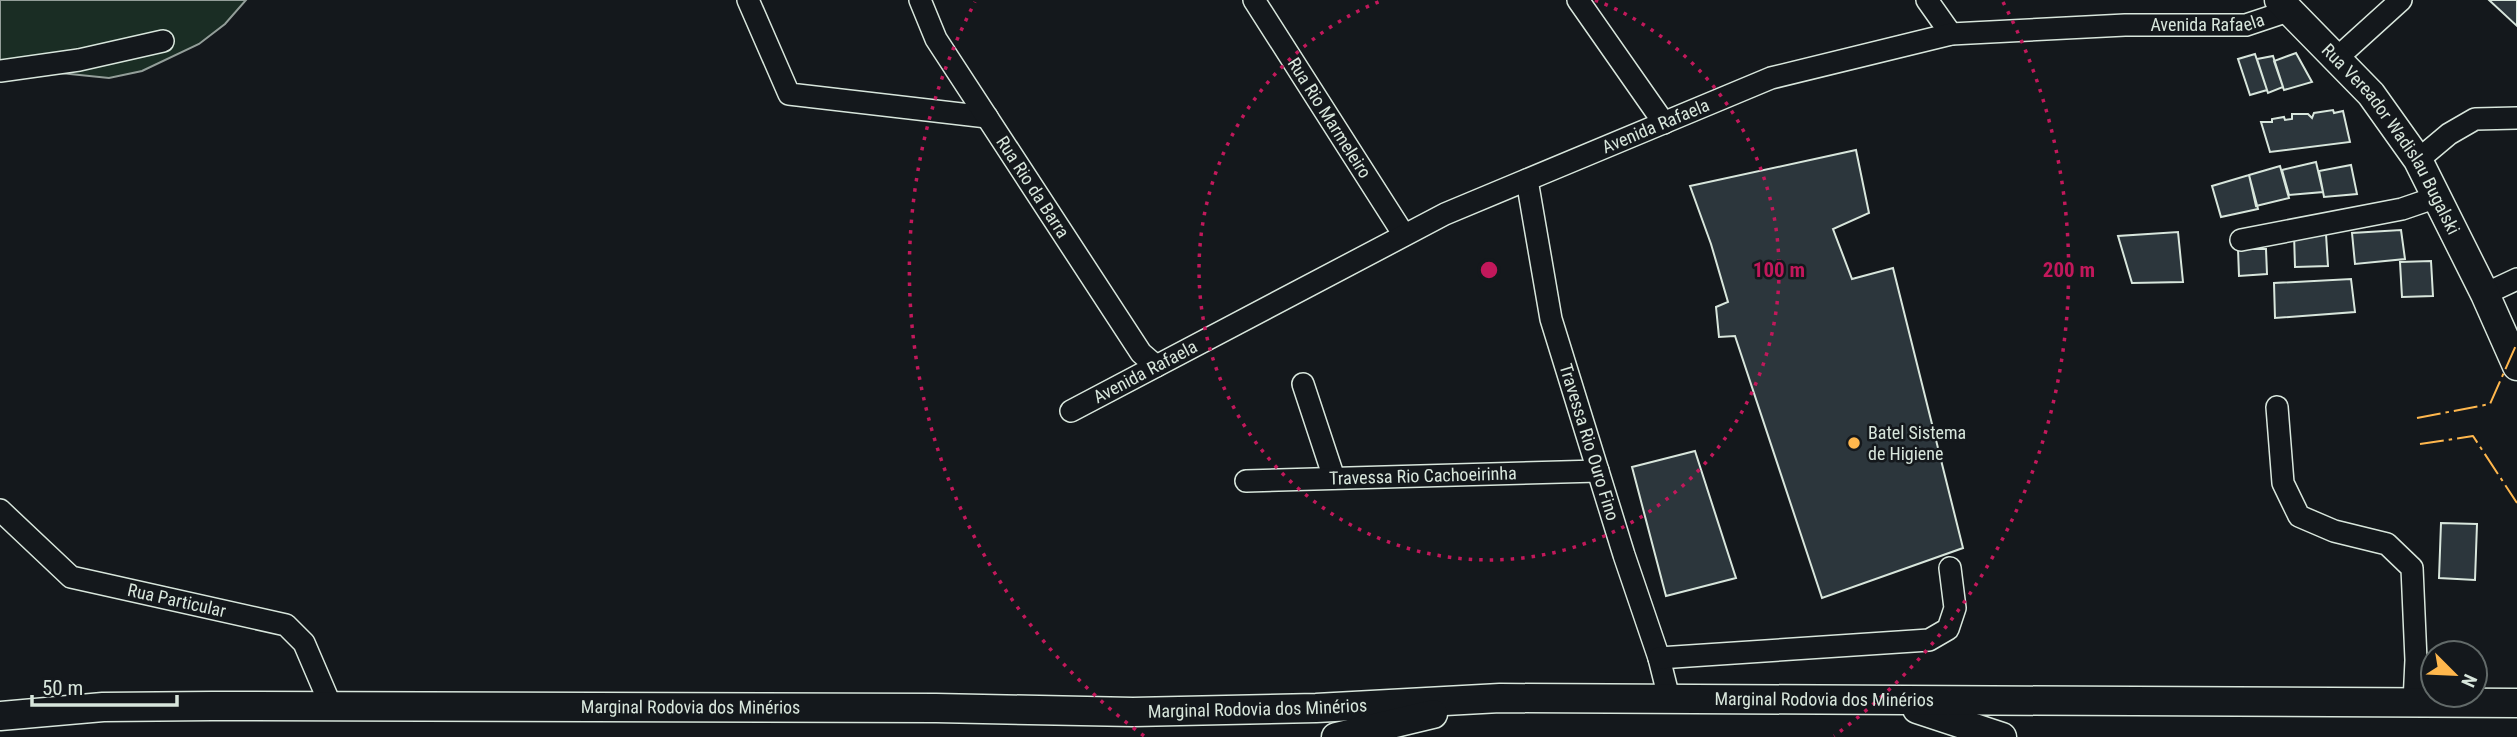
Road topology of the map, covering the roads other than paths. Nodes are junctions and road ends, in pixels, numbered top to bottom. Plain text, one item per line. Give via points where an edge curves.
1 (748, 0) edge
2 (920, 0) edge
3 (1254, 0) edge
4 (1578, 0) edge
5 (1927, 0) edge
6 (2401, 0) edge
7 (2285, 5) edge
8 (1951, 34) junction
9 (163, 41) dead end
10 (2337, 58) junction
11 (0, 71) edge
12 (987, 117) junction
13 (2517, 118) edge
14 (1664, 122) junction
15 (2418, 160) junction
16 (1527, 180) junction
17 (2437, 197) junction
18 (1404, 236) junction
19 (2241, 240) dead end
20 (2517, 279) edge
21 (2484, 294) junction
22 (1156, 366) junction
23 (2517, 366) edge
24 (1303, 384) dead end
25 (2277, 407) dead end
26 (1071, 411) dead end
27 (1598, 471) junction
28 (1334, 478) junction
29 (1246, 481) dead end
30 (0, 510) edge
31 (1950, 568) dead end
32 (1659, 658) junction
33 (1500, 698) junction
34 (1669, 698) junction
35 (1894, 701) junction
36 (2414, 703) junction
37 (2517, 703) edge
38 (331, 706) junction
39 (0, 716) edge
40 (1336, 737) edge
41 (2002, 737) edge

1 - 12 street via 789,94
2 - 12 street, Rua Rio da Barra via 936,39
3 - 18 street, Rua Rio Marmeleiro
4 - 14 street
5 - 8 street
6 - 10 street
7 - 8 street, Avenida Rafaela via 2246,25 2125,25
7 - 10 main road, Rua Vereador Wadislau Bugalski
8 - 14 street, Avenida Rafaela via 1771,78
9 - 11 street via 79,61
10 - 15 main road, Rua Vereador Wadislau Bugalski via 2371,94
12 - 22 street, Rua Rio da Barra via 1141,353
13 - 15 street via 2474,119
14 - 16 street, Avenida Rafaela
15 - 17 main road, Rua Vereador Wadislau Bugalski
16 - 18 street, Avenida Rafaela
16 - 27 street, Travessa Rio Ouro Fino via 1551,319
17 - 19 street via 2402,209
17 - 21 main road, Rua Vereador Wadislau Bugalski
18 - 22 street, Avenida Rafaela
20 - 21 street
21 - 23 main road, Rua Vereador Wadislau Bugalski
22 - 26 street, Avenida Rafaela
24 - 28 street
25 - 36 street via 2283,483 2300,516 2334,531 2387,544 2412,568
27 - 28 street, Travessa Rio Cachoeirinha
27 - 32 street, Travessa Rio Ouro Fino
28 - 29 street, Travessa Rio Cachoeirinha
30 - 38 street, Rua Particular via 71,577 286,625 304,643
31 - 32 street via 1955,608 1948,629 1929,640
32 - 34 street, Travessa Rio Ouro Fino
33 - 34 main road, Marginal Rodovia dos Minérios
33 - 38 main road, Marginal Rodovia dos Minérios via 1133,712
33 - 40 main road
34 - 35 main road, Marginal Rodovia dos Minérios
35 - 36 main road, Marginal Rodovia dos Minérios
35 - 41 main road
36 - 37 main road, Marginal Rodovia dos Minérios
38 - 39 main road, Marginal Rodovia dos Minérios via 103,707

